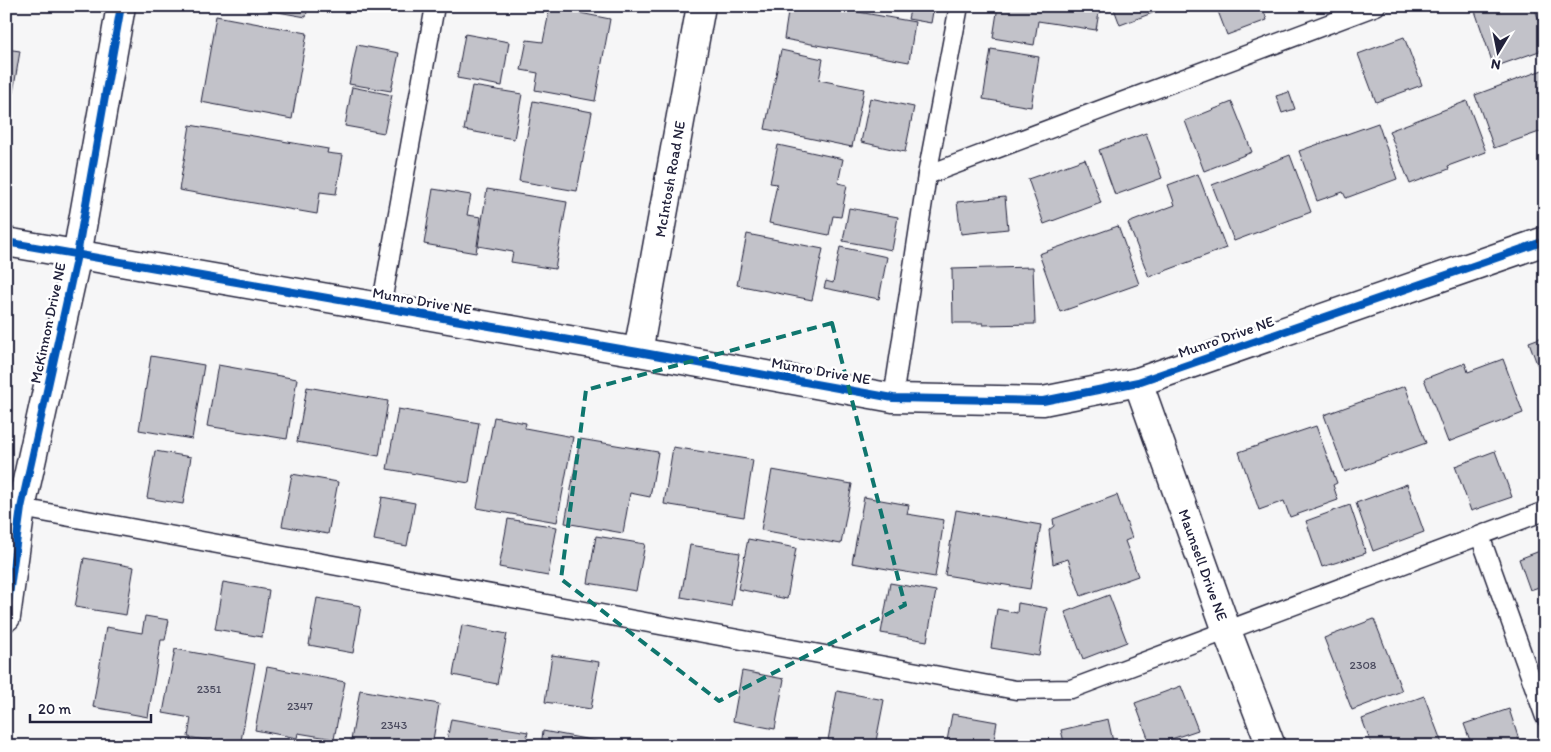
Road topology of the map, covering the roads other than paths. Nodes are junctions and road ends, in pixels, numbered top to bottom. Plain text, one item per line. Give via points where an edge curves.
1 (121, 6) edge
2 (435, 6) edge
3 (701, 6) edge
4 (959, 6) edge
5 (1376, 6) edge
6 (927, 175) junction
7 (1545, 241) edge
8 (6, 242) edge
9 (77, 255) junction
10 (381, 308) junction
11 (638, 352) junction
12 (1138, 382) junction
13 (893, 398) junction
14 (21, 508) junction
15 (1545, 511) edge
16 (1480, 536) junction
17 (6, 616) edge
18 (1227, 631) junction
19 (1545, 717) edge
20 (1271, 746) edge

1 - 9 street, McKinnon Drive NE
2 - 10 lane
3 - 11 street, McIntosh Road NE
4 - 6 lane
5 - 6 lane
6 - 13 lane
7 - 12 street, Munro Drive NE
8 - 9 street, Munro Drive NE
9 - 10 street, Munro Drive NE
9 - 14 street, McKinnon Drive NE
10 - 11 street, Munro Drive NE
11 - 13 street, Munro Drive NE
12 - 13 street, Munro Drive NE via 1044,402
12 - 18 street, Maunsell Drive NE
14 - 17 street, McKinnon Drive NE
14 - 18 lane via 1016,690 1071,689
15 - 16 lane
16 - 18 lane
16 - 19 lane
18 - 20 street, Maunsell Drive NE

